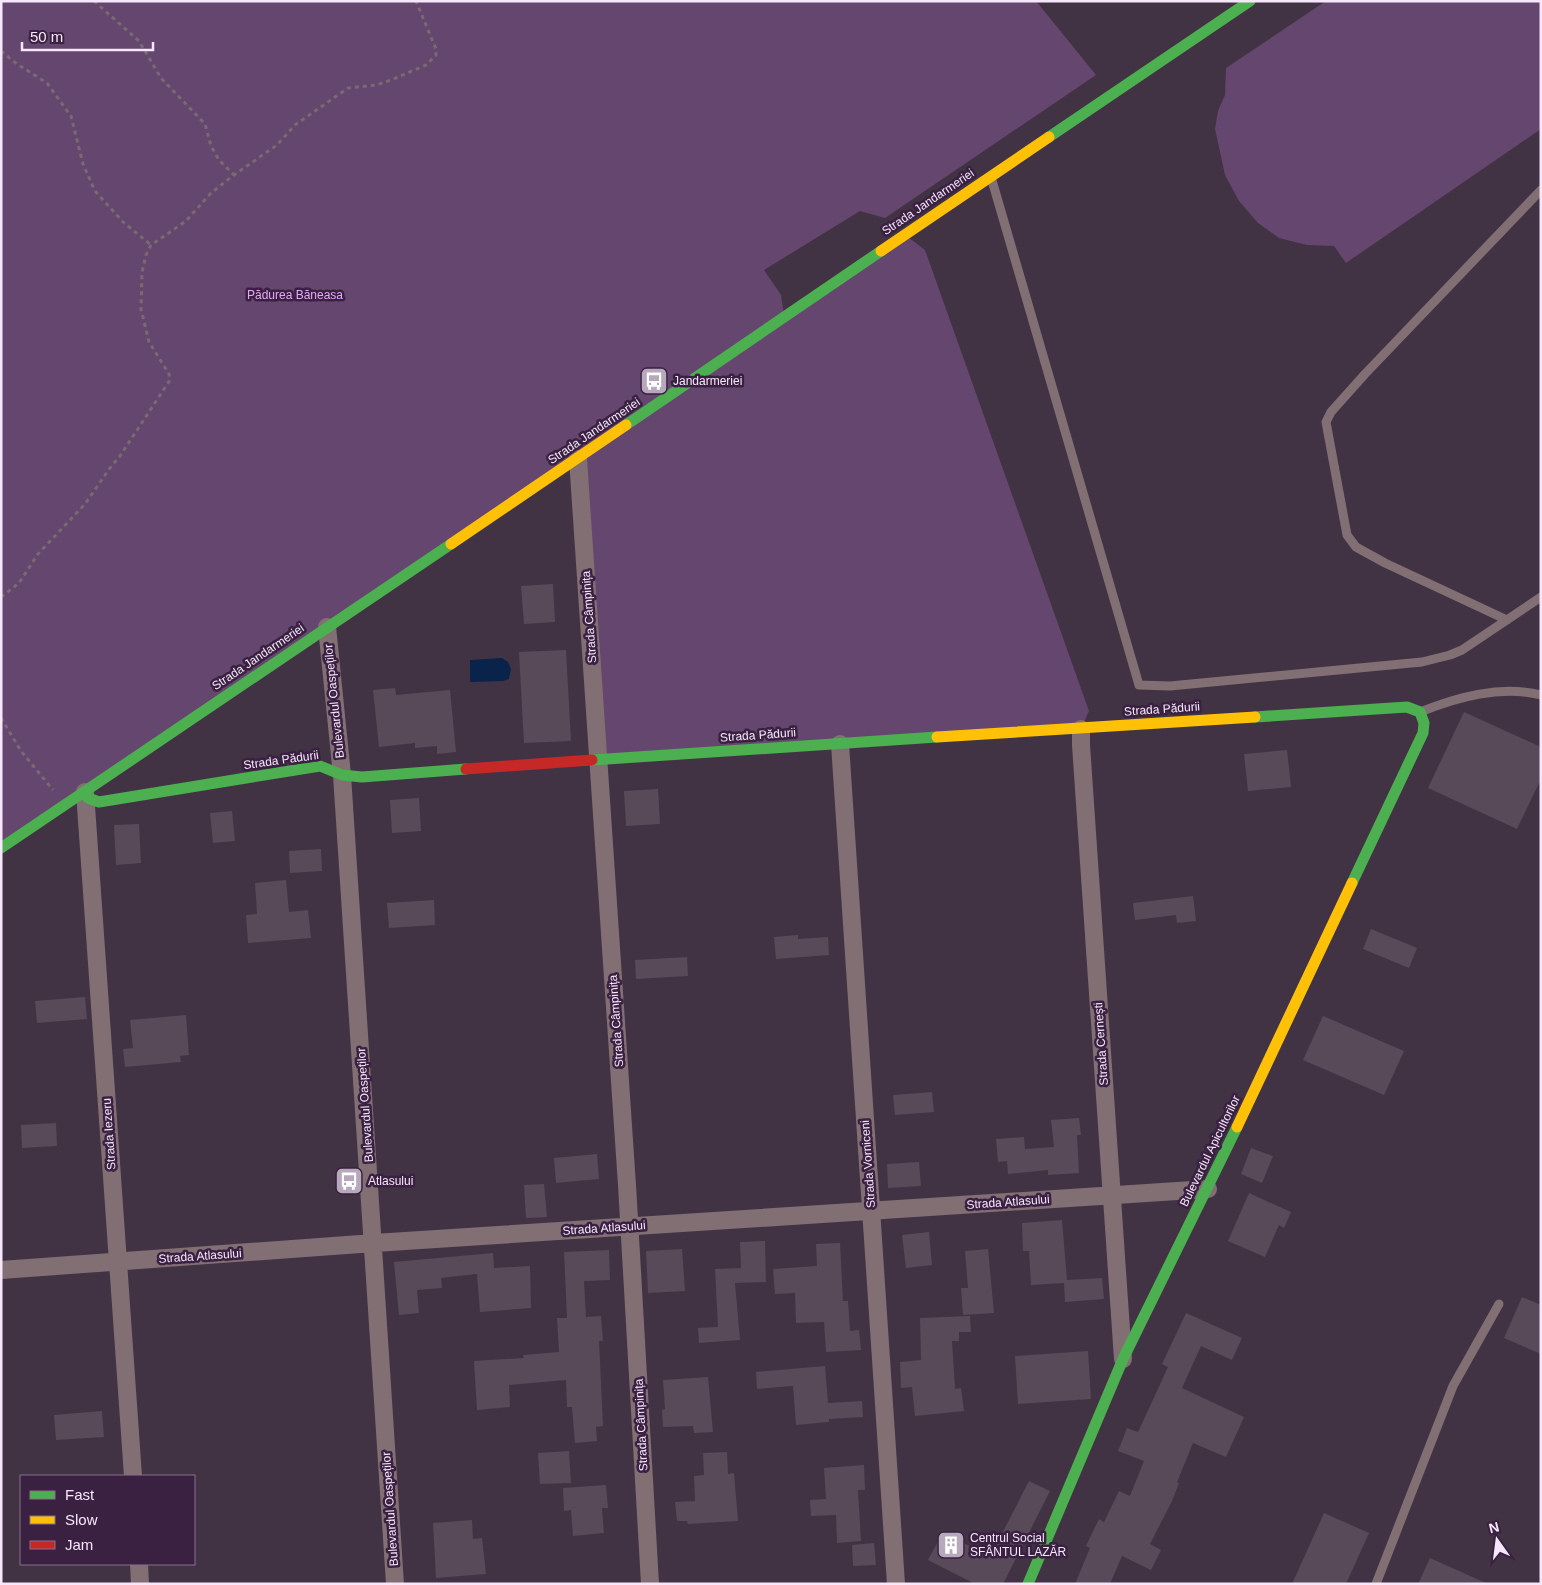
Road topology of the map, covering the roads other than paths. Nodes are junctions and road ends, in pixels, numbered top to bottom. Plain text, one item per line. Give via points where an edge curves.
1 (1250, 1) edge
2 (991, 176) junction
3 (1541, 190) edge
4 (578, 459) junction
5 (1541, 598) edge
6 (1507, 620) junction
7 (327, 627) junction
8 (1541, 695) edge
9 (1420, 712) junction
10 (1081, 728) junction
11 (840, 744) junction
12 (598, 760) junction
13 (342, 775) junction
14 (85, 792) junction
15 (1, 848) edge
16 (1208, 1189) junction
17 (1111, 1195) junction
18 (871, 1210) junction
19 (629, 1226) junction
20 (374, 1243) junction
21 (118, 1262) junction
22 (1, 1270) edge
23 (1498, 1304) dead end
24 (1123, 1359) junction
25 (133, 1475) edge
26 (139, 1565) edge
27 (140, 1584) edge
28 (395, 1584) edge
29 (650, 1584) edge
30 (896, 1584) edge
31 (1028, 1584) edge
32 (1376, 1584) edge

1 - 2 street, Strada Jandarmeriei
2 - 4 street, Strada Jandarmeriei
2 - 6 lane via 1139,685 1170,686 1422,662 1462,650
3 - 6 lane via 1365,374 1326,422 1347,535 1356,547
4 - 7 street, Strada Jandarmeriei
4 - 12 street, Strada Câmpinița
5 - 6 lane
7 - 13 street, Bulevardul Oaspeților
7 - 14 street, Strada Jandarmeriei
8 - 9 lane via 1517,692 1480,694 1454,699
9 - 10 street, Strada Pădurii via 1407,707
9 - 16 street, Bulevardul Apicultorilor via 1424,723 1422,733
10 - 11 street, Strada Pădurii
10 - 17 street, Strada Cernești
11 - 12 street, Strada Pădurii
11 - 18 street, Strada Vorniceni
12 - 13 street, Strada Pădurii via 362,777
12 - 19 street, Strada Câmpinița
13 - 14 street, Strada Pădurii via 320,766 105,802 93,801
13 - 20 street, Bulevardul Oaspeților
14 - 15 street, Strada Jandarmeriei
14 - 21 street, Strada Iezeru
16 - 17 street, Strada Atlasului
16 - 24 street, Bulevardul Apicultorilor
17 - 18 street, Strada Atlasului
17 - 24 street, Strada Cernești
18 - 19 street, Strada Atlasului
18 - 30 street, Strada Vorniceni
19 - 20 street, Strada Atlasului
19 - 29 street, Strada Câmpinița
20 - 21 street, Strada Atlasului
20 - 28 street, Bulevardul Oaspeților
21 - 22 street, Strada Atlasului
21 - 25 street, Strada Iezeru
23 - 32 lane via 1453,1386
24 - 31 street, Bulevardul Apicultorilor
26 - 27 street

